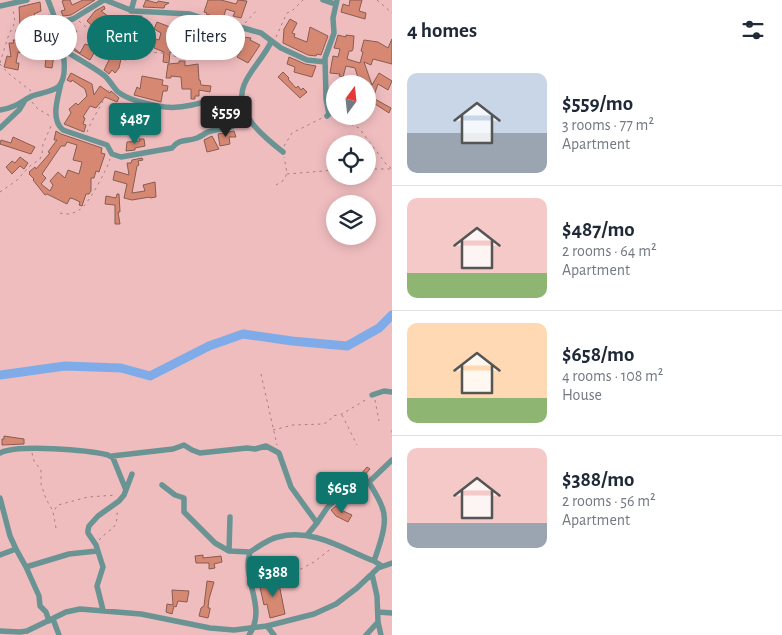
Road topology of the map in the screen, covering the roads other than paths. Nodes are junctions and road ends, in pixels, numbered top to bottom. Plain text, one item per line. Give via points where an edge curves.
1 (27, 0) edge
2 (48, 0) edge
3 (104, 0) edge
4 (134, 0) edge
5 (323, 0) edge
6 (336, 2) edge
7 (0, 6) edge
8 (131, 10) junction
9 (54, 15) edge
10 (77, 16) edge
11 (273, 42) junction
12 (77, 58) edge
13 (63, 60) edge
14 (325, 62) junction
15 (61, 83) junction
16 (29, 98) junction
17 (326, 98) edge
18 (0, 110) edge
19 (246, 117) junction
20 (0, 128) edge
21 (282, 152) road end
22 (392, 392) edge
23 (373, 395) road end
24 (0, 453) edge
25 (112, 456) junction
26 (392, 460) edge
27 (132, 474) dead end
28 (369, 482) junction
29 (162, 485) dead end
30 (125, 493) junction
31 (0, 498) edge
32 (230, 518) dead end
33 (317, 523) junction
34 (307, 534) junction
35 (16, 549) junction
36 (97, 551) junction
37 (229, 551) junction
38 (250, 552) junction
39 (0, 555) edge
40 (374, 561) junction
41 (392, 563) edge
42 (383, 566) junction
43 (26, 567) junction
44 (392, 569) edge
45 (372, 574) junction
46 (103, 610) junction
47 (378, 612) junction
48 (392, 613) edge
49 (51, 620) junction
50 (378, 622) junction
51 (267, 626) junction
52 (254, 627) junction
53 (242, 630) junction
54 (0, 631) edge
55 (9, 633) edge
56 (60, 635) edge
57 (229, 635) edge
58 (249, 635) edge
59 (274, 635) edge
60 (366, 635) edge
61 (381, 635) edge

1 - 7 street
2 - 9 street
3 - 8 street
3 - 10 street
4 - 8 street
5 - 6 street
6 - 14 street via 334,33
8 - 11 street via 190,14 261,33
11 - 14 street via 306,60
11 - 19 street via 244,86
12 - 19 street via 97,71 120,93 143,102 170,107 207,103
13 - 15 street
14 - 17 street
15 - 16 street
15 - 19 street via 56,118 58,126 106,146 112,154 121,157 172,148 186,138 233,127
16 - 18 street
16 - 20 street
19 - 21 street
22 - 23 street
24 - 25 street via 30,449
25 - 30 street
25 - 33 street via 184,445 200,452 266,446 279,453 291,487
26 - 28 street
27 - 30 street
28 - 33 street via 344,490
28 - 40 street via 384,514 384,531
29 - 37 street via 184,498 184,512 210,539
30 - 36 street via 89,526 88,533
31 - 35 street
32 - 37 street
33 - 34 street
34 - 38 street via 277,537
34 - 40 street
35 - 39 street
35 - 43 street
36 - 43 street via 69,554
36 - 46 street via 103,567 98,586
37 - 38 street
38 - 52 street via 248,562 256,611
40 - 42 street
41 - 42 street
42 - 44 street
42 - 45 street
43 - 49 street via 40,606
45 - 47 street
45 - 51 street via 336,604 314,614
46 - 49 street via 72,610
46 - 53 street via 210,628
47 - 48 street
47 - 50 street
49 - 55 street via 27,631
49 - 56 street
50 - 60 street
50 - 61 street
51 - 52 street
51 - 59 street
52 - 53 street
52 - 58 street
53 - 57 street
54 - 55 street

